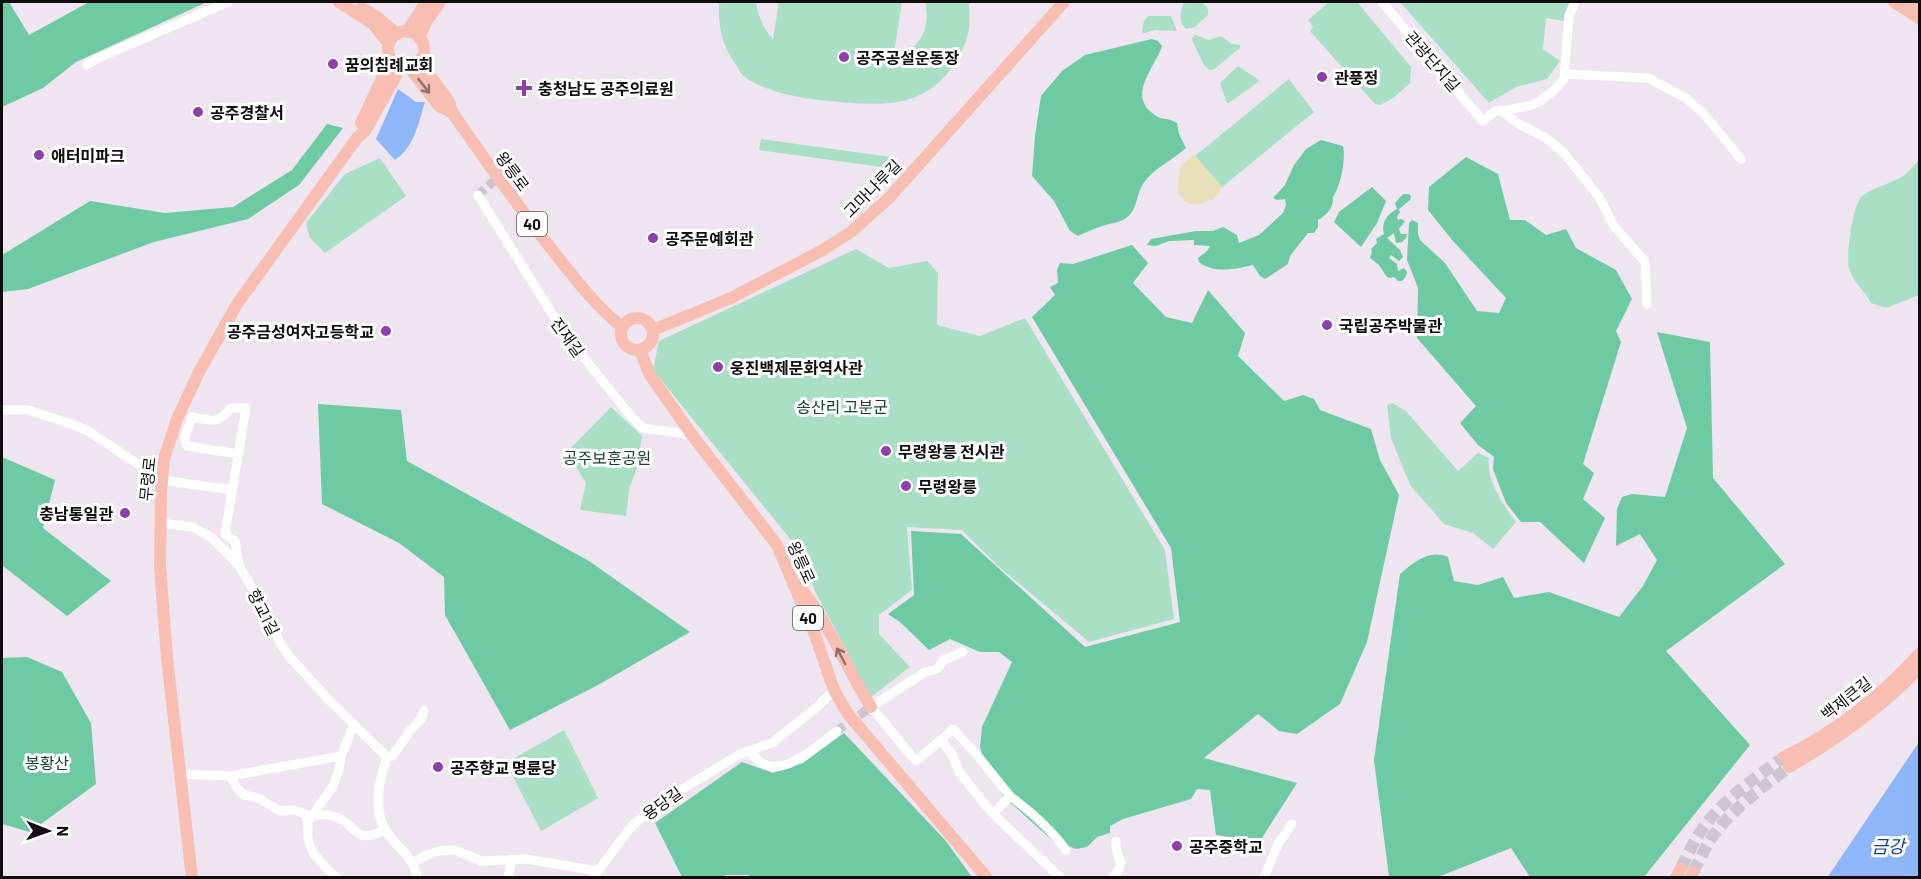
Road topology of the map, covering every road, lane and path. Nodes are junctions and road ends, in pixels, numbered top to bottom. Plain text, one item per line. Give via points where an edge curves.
1 (228, 2) edge
2 (339, 2) edge
3 (351, 2) edge
4 (426, 2) edge
5 (440, 2) edge
6 (1064, 2) edge
7 (1382, 2) edge
8 (1575, 2) edge
9 (1894, 2) edge
10 (1909, 2) edge
11 (1920, 9) edge
12 (1920, 19) edge
13 (402, 33) junction
14 (419, 38) junction
15 (389, 44) junction
16 (390, 58) junction
17 (87, 65) dead end
18 (410, 65) junction
19 (1565, 74) junction
20 (1501, 110) junction
21 (357, 138) junction
22 (1741, 159) dead end
23 (478, 195) dead end
24 (1647, 304) dead end
25 (622, 327) junction
26 (653, 330) junction
27 (640, 350) junction
28 (2, 410) edge
29 (692, 435) junction
30 (238, 454) junction
31 (162, 480) junction
32 (232, 489) junction
33 (160, 523) junction
34 (239, 565) junction
35 (790, 576) junction
36 (963, 652) dead end
37 (1920, 653) edge
38 (1920, 667) edge
39 (834, 690) junction
40 (871, 707) junction
41 (424, 711) dead end
42 (354, 725) junction
43 (837, 731) tunnel mouth
44 (941, 741) junction
45 (750, 751) junction
46 (340, 756) junction
47 (387, 757) junction
48 (180, 774) junction
49 (230, 776) junction
50 (1010, 796) junction
51 (993, 814) junction
52 (311, 817) junction
53 (1292, 824) dead end
54 (384, 829) junction
55 (1116, 841) dead end
56 (1066, 850) dead end
57 (512, 860) junction
58 (413, 863) junction
59 (596, 874) edge
60 (192, 878) edge
61 (336, 878) edge
62 (417, 878) edge
63 (508, 878) edge
64 (987, 878) edge
65 (1061, 878) edge
66 (1112, 878) edge
67 (1264, 878) edge

1 - 17 street
2 - 15 main road via 373,24
3 - 13 main road
4 - 13 main road
5 - 14 main road
6 - 26 main road, 고마나루길 via 889,198 851,232 731,298
7 - 20 street, 관광단지길 via 1483,121
8 - 19 street via 1569,15
9 - 12 main road
10 - 11 main road
13 - 14 main road
13 - 15 main road
14 - 18 main road via 423,52
15 - 16 main road
16 - 18 main road, 40
16 - 21 main road, 무령로
18 - 21 main road, 무령로
18 - 25 main road, 왕릉로 / 40 via 449,101 452,112 496,177 578,284
19 - 20 street via 1558,86 1540,101
19 - 22 street via 1648,78 1686,98
20 - 24 street via 1564,153 1599,197 1614,226 1644,262
21 - 31 main road, 무령로 via 220,333 177,419 164,459
23 - 29 street, 진재길 via 564,333 630,415 643,428
25 - 26 main road via 638,318 647,321
25 - 27 main road, 왕릉로 / 40 via 625,345
26 - 27 main road via 649,345
27 - 29 main road, 왕릉로 / 40 via 650,375
28 - 31 street via 28,410 88,431
29 - 35 main road, 왕릉로 / 40 via 777,545
30 - 30 street via 187,446 184,439 192,417 215,422 231,408 246,408
30 - 32 street
31 - 32 street
31 - 33 main road, 무령로
32 - 34 street via 225,534 235,541
33 - 34 street, 향교1길 via 193,526 212,538
33 - 48 main road, 무령로 via 160,566
34 - 42 street, 향교1길 via 284,649
35 - 39 main road, 왕릉로 / 40
40 -> 35 main road via 825,623
36 - 40 street
37 - 38 main road, 백제큰길 via 1844,722 1787,762 1850,730
39 - 45 street, 용당길 via 772,743
39 - 64 main road, 왕릉로 / 40 via 848,714
40 - 44 street via 916,761
41 - 47 street via 402,745
42 - 46 street
42 - 47 street, 향교1길
43 - 45 street via 790,764 766,765 755,760
44 - 50 street via 953,729
44 - 51 street via 953,756 958,772
45 - 59 street, 용당길 via 656,805 631,827
46 - 49 street
46 - 52 street via 333,786
47 - 54 street via 377,805
48 - 49 street
48 - 60 main road, 무령로
49 - 52 street via 244,795 280,811 294,810
50 - 51 street
50 - 56 street via 1058,838
51 - 65 street
52 - 54 street via 334,816 361,836 369,837
52 - 61 street via 308,840 324,867
53 - 67 street via 1278,844
54 - 58 street
55 - 66 street via 1122,863
57 - 58 street via 482,861 454,850 438,851
57 - 59 street via 536,860
57 - 63 street
58 - 62 street

